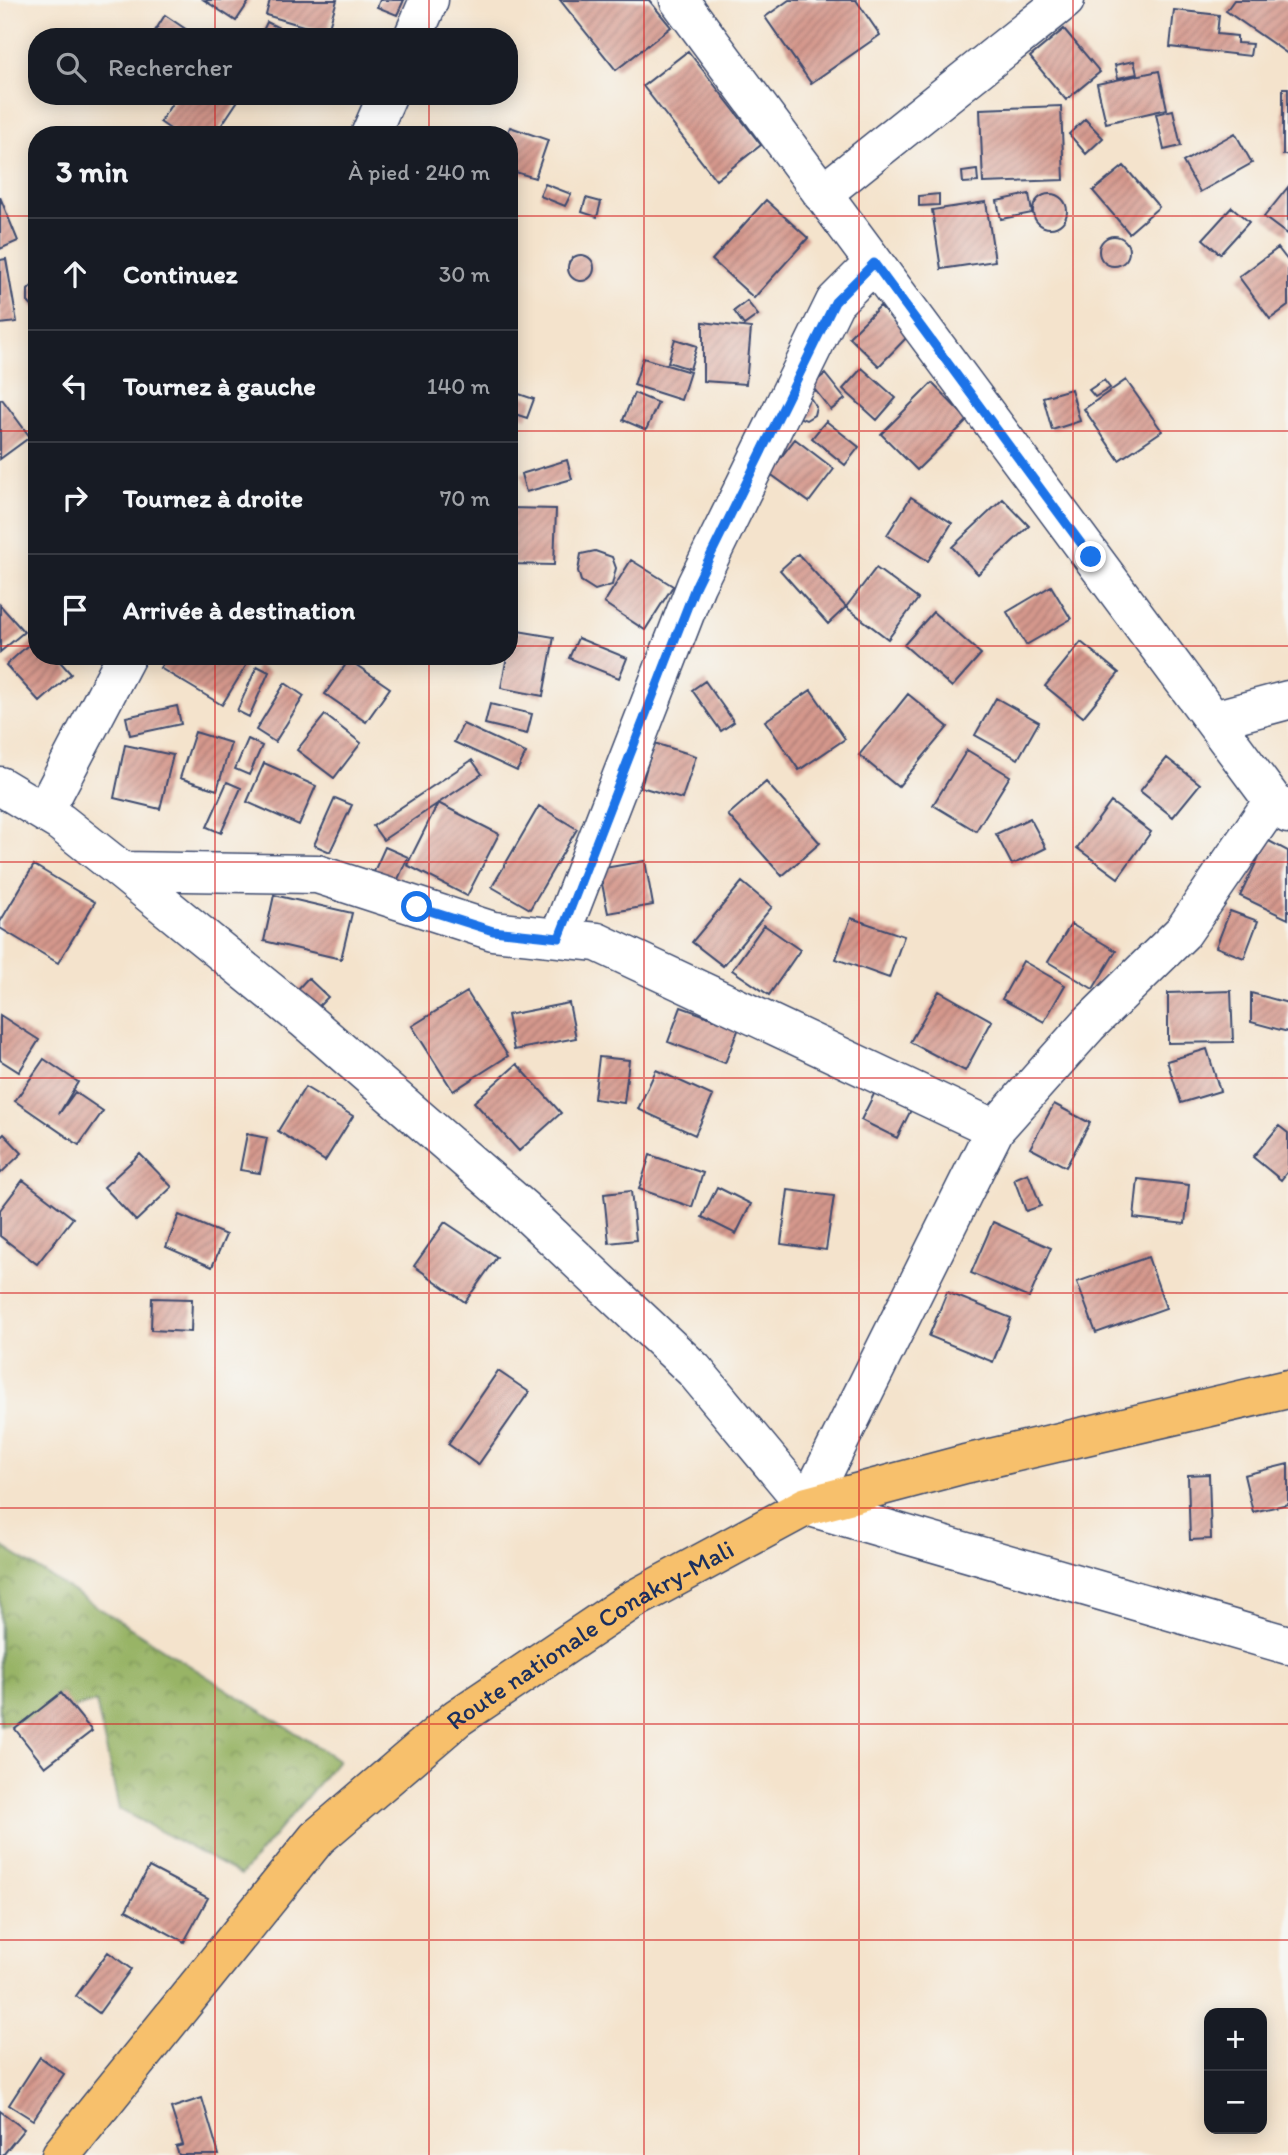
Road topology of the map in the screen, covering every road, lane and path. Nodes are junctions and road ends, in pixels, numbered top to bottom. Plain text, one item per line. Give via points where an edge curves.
1 (429, 0) edge
2 (679, 0) edge
3 (1065, 0) edge
4 (417, 28) edge
5 (383, 105) edge
6 (374, 126) edge
7 (822, 194) junction
8 (874, 263) junction
9 (122, 665) edge
10 (1288, 700) edge
11 (1213, 720) junction
12 (0, 786) edge
13 (1280, 807) edge
14 (44, 812) junction
15 (122, 871) junction
16 (559, 938) junction
17 (995, 1129) junction
18 (1288, 1389) edge
19 (807, 1506) junction
20 (1288, 1645) edge
21 (61, 2155) edge

1 - 4 street
2 - 7 street
3 - 7 street
5 - 6 street
7 - 8 street
8 - 11 street
8 - 16 street via 835,302 696,585
9 - 14 street
10 - 11 street
11 - 13 street
12 - 14 street
13 - 17 street via 1184,932 1088,1025
14 - 15 street
15 - 16 street via 317,874 493,931
15 - 19 street via 304,1019 522,1208 694,1370
16 - 17 street via 597,942
17 - 19 street
18 - 19 highway, Route nationale Conakry-Mali
19 - 20 street
19 - 21 highway, Route nationale Conakry-Mali via 631,1601 457,1718 317,1838

